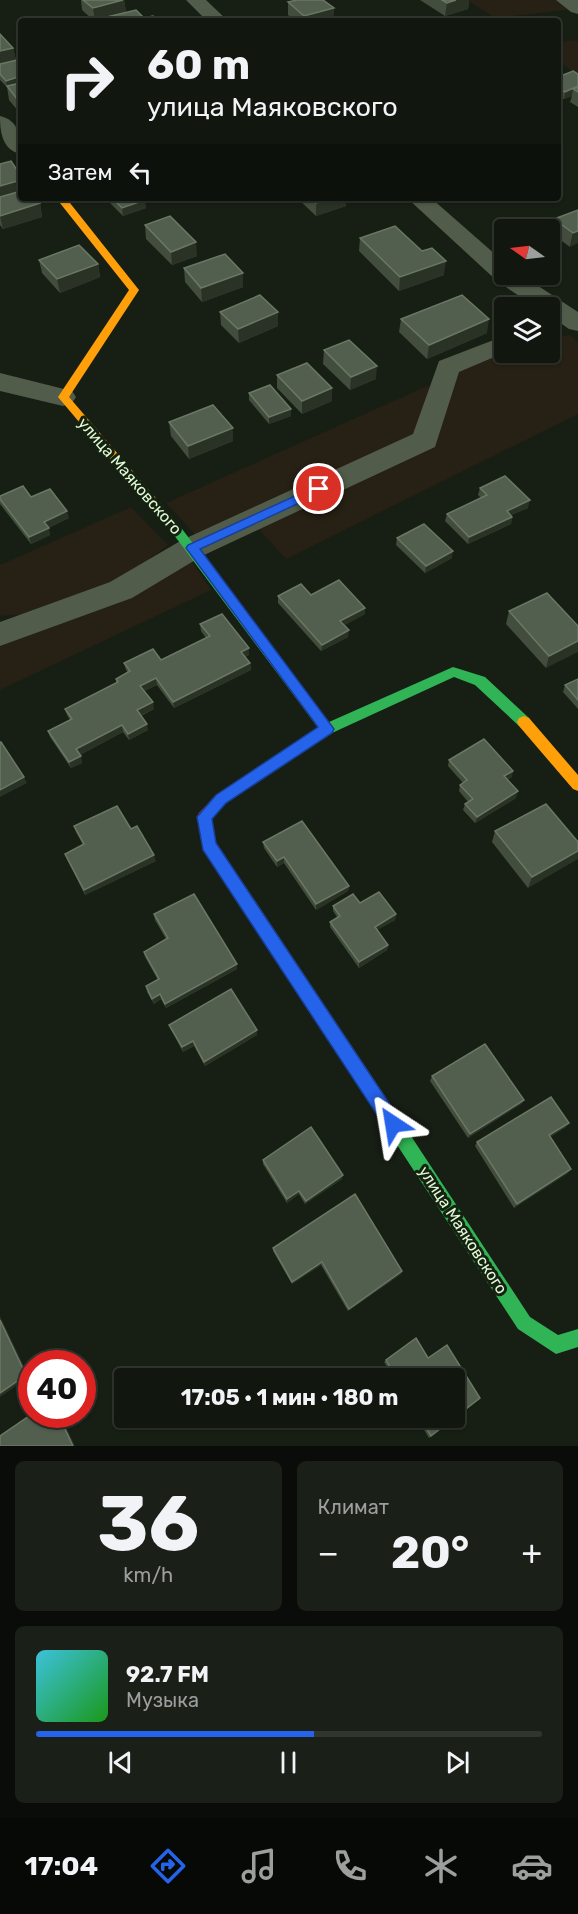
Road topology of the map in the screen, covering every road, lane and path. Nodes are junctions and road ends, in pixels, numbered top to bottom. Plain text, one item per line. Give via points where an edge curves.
1 (195, 0) edge
2 (565, 0) edge
3 (578, 8) edge
4 (215, 18) edge
5 (0, 122) edge
6 (18, 144) edge
7 (62, 201) edge
8 (421, 201) edge
9 (578, 324) edge
10 (560, 329) edge
11 (494, 348) edge
12 (0, 382) edge
13 (63, 397) junction
14 (192, 548) junction
15 (0, 634) edge
16 (327, 729) junction
17 (578, 785) edge
18 (578, 1338) edge

1 - 4 street
2 - 3 street
5 - 6 street
7 - 13 street via 134,290
8 - 9 street via 506,276
9 - 10 street
11 - 14 street via 448,367 424,440
12 - 13 street
13 - 14 street, улица Маяковского
14 - 15 street via 121,590
14 - 16 street, улица Маяковского
16 - 17 street, улица Маяковского via 453,672 467,674 483,682 527,726
16 - 18 street, улица Маяковского via 221,799 204,817 209,845 524,1323 556,1345

